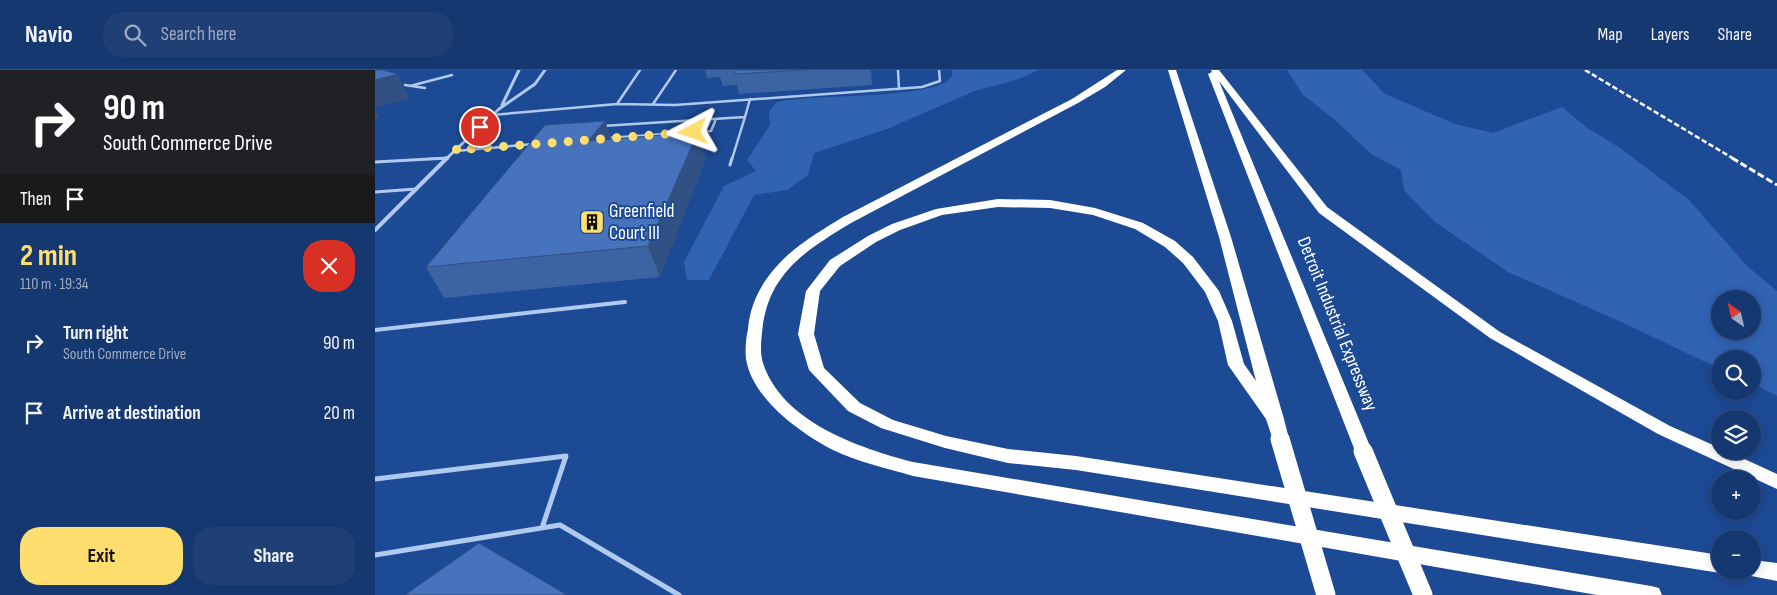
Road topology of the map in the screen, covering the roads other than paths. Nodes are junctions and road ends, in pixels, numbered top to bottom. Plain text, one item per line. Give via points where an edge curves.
1 (519, 70) edge
2 (545, 70) edge
3 (640, 70) edge
4 (676, 70) edge
5 (898, 70) edge
6 (939, 70) edge
7 (1122, 70) edge
8 (1172, 70) edge
9 (1210, 70) edge
10 (1215, 70) edge
11 (452, 75) dead end
12 (405, 85) dead end
13 (410, 86) junction
14 (425, 88) dead end
15 (899, 89) junction
16 (750, 99) junction
17 (617, 104) junction
18 (653, 104) junction
19 (501, 107) junction
20 (492, 116) junction
21 (745, 117) junction
22 (716, 119) junction
23 (598, 127) edge
24 (607, 138) edge
25 (541, 143) edge
26 (456, 150) junction
27 (448, 158) junction
28 (375, 162) edge
29 (731, 165) dead end
30 (416, 189) junction
31 (375, 192) edge
32 (375, 230) edge
33 (625, 302) dead end
34 (375, 330) edge
35 (1275, 419) junction
36 (375, 479) edge
37 (1777, 482) edge
38 (542, 528) junction
39 (375, 556) edge
40 (1711, 563) edge
41 (1761, 570) edge
42 (1777, 572) edge
43 (679, 595) edge
44 (1326, 595) edge
45 (1423, 595) edge
46 (1651, 595) edge

1 - 19 street
2 - 19 street via 531,88
3 - 17 lane
4 - 18 lane
5 - 15 lane
6 - 15 lane via 940,82
7 - 46 highway via 1075,101 847,220 796,255 764,293 755,321 755,362 765,384 784,408 831,441 913,469
8 - 35 highway via 1225,238
9 - 45 highway, Detroit Industrial Expressway, bridge
10 - 37 highway via 1323,210 1495,335 1664,430
11 - 13 lane
12 - 13 lane
13 - 14 lane
15 - 16 lane
16 - 18 lane
16 - 21 lane
17 - 18 lane
17 - 20 lane
19 - 20 street
20 - 26 street
21 - 22 lane
21 - 29 lane
22 - 23 lane
22 - 24 lane via 711,131
25 - 26 lane
26 - 27 street
27 - 28 lane
27 - 30 street
30 - 31 lane
30 - 32 street
33 - 34 lane
35 - 40 highway via 1236,365 1225,321 1212,291 1188,260 1170,244 1139,226 1095,212 1050,204 998,203 940,212 895,227 872,239 835,263 813,291 806,334 817,370 854,407 911,432 1008,456 1076,463
35 - 44 highway, bridge
36 - 38 lane via 566,456
38 - 39 lane
38 - 43 lane via 560,525
41 - 42 highway

